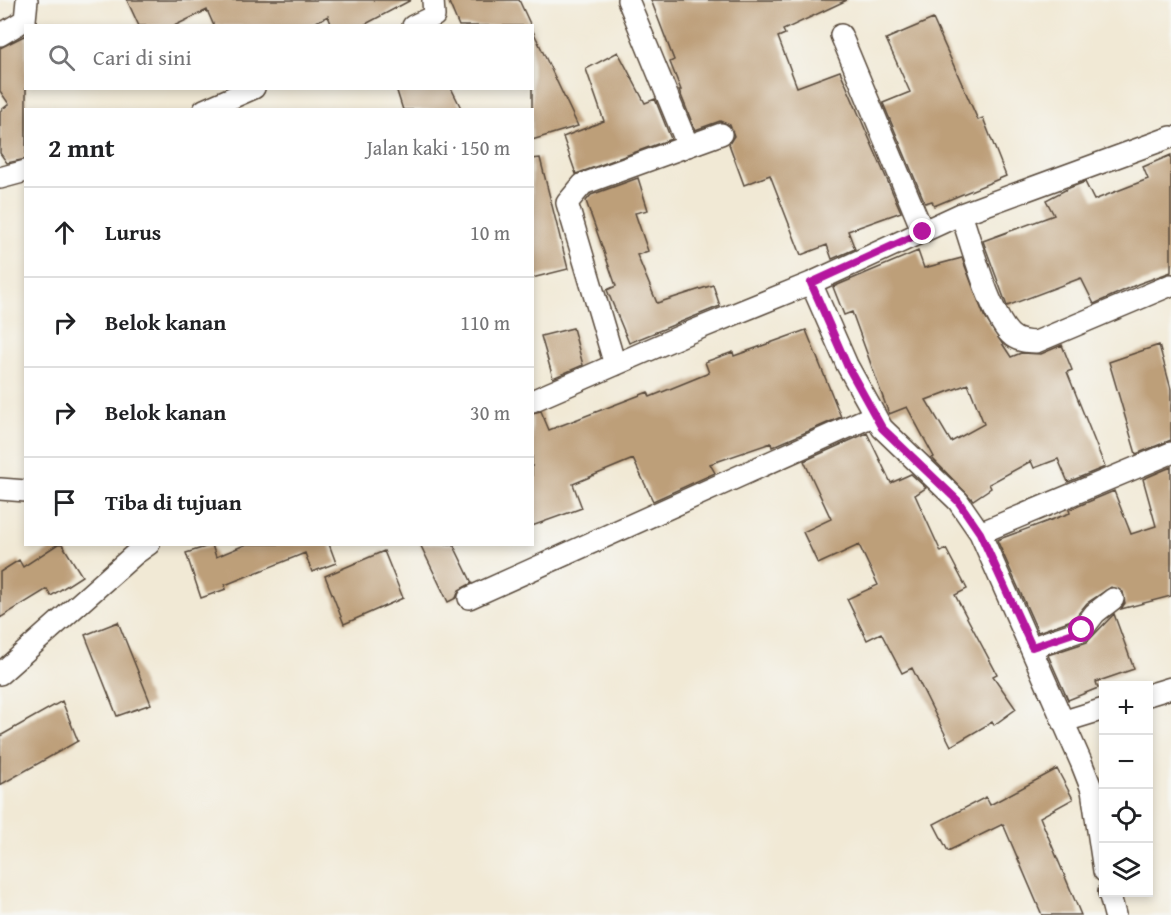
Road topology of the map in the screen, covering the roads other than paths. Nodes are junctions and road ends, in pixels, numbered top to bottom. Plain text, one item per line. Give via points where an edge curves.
1 (27, 0) edge
2 (433, 0) edge
3 (628, 0) edge
4 (416, 24) edge
5 (0, 35) edge
6 (841, 35) dead end
7 (249, 90) edge
8 (209, 108) edge
9 (721, 134) dead end
10 (1171, 137) edge
11 (688, 146) junction
12 (24, 172) edge
13 (0, 178) edge
14 (961, 214) junction
15 (923, 232) junction
16 (811, 283) junction
17 (1171, 285) edge
18 (615, 365) junction
19 (534, 400) edge
20 (875, 415) junction
21 (1171, 453) edge
22 (0, 489) edge
23 (24, 491) edge
24 (980, 533) junction
25 (138, 548) edge
26 (468, 598) dead end
27 (1113, 599) dead end
28 (1032, 647) junction
29 (0, 674) edge
30 (1171, 688) edge
31 (1153, 694) edge
32 (1099, 711) edge
33 (1065, 721) junction
34 (1100, 843) edge
35 (1110, 897) edge
36 (1115, 915) edge

1 - 5 street via 24,20
2 - 4 street via 434,16
3 - 11 street
6 - 15 street
7 - 8 street
9 - 11 street
10 - 14 street
11 - 18 street via 583,184 567,203
12 - 13 street
14 - 15 street
14 - 17 street via 997,315 1011,335 1024,342 1036,342
15 - 16 street
16 - 18 street
16 - 20 street via 847,365
18 - 19 street
20 - 24 street via 882,428 958,501
20 - 26 street
21 - 24 street
22 - 23 street
24 - 28 street
25 - 29 street
27 - 28 street via 1082,630
28 - 33 street
30 - 31 street
32 - 33 street
33 - 34 street via 1092,790
35 - 36 street

